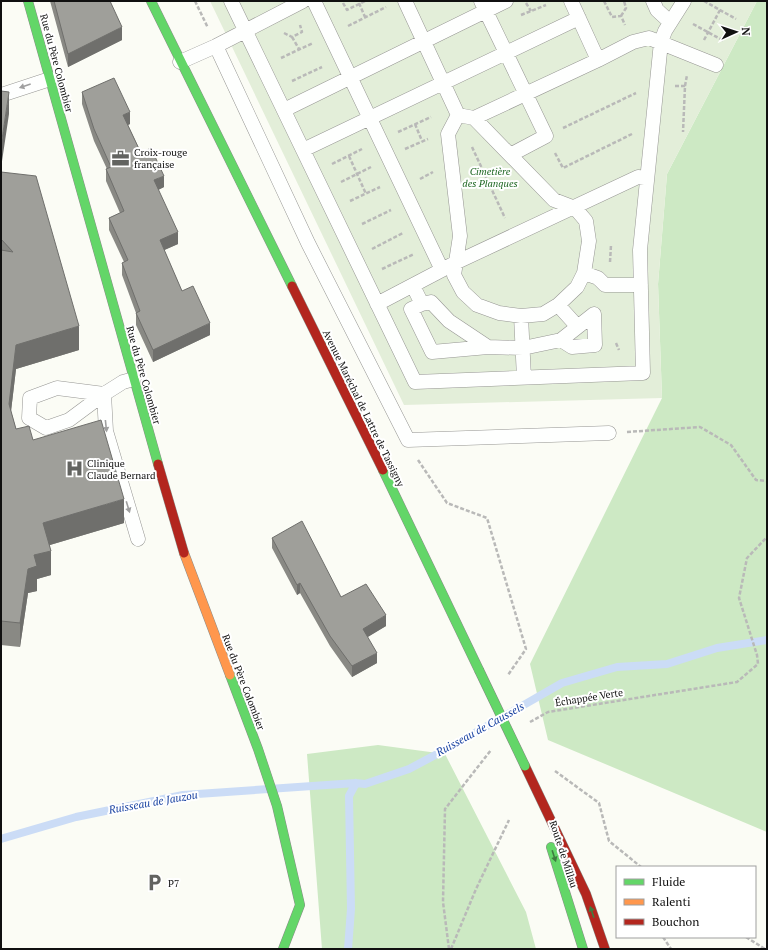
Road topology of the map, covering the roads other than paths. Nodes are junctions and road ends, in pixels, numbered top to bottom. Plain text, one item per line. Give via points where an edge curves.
1 (28, 1) edge
2 (143, 1) edge
3 (151, 1) edge
4 (231, 1) edge
5 (303, 1) edge
6 (314, 1) edge
7 (405, 1) edge
8 (506, 1) edge
9 (570, 1) edge
10 (653, 1) edge
11 (684, 1) edge
12 (483, 6) edge
13 (578, 18) junction
14 (670, 22) junction
15 (245, 30) junction
16 (424, 42) junction
17 (661, 42) junction
18 (216, 46) junction
19 (506, 53) junction
20 (598, 60) junction
21 (180, 62) junction
22 (716, 65) dead end
23 (350, 77) junction
24 (50, 79) junction
25 (444, 83) junction
26 (525, 94) junction
27 (1, 95) edge
28 (284, 110) junction
29 (458, 115) junction
30 (370, 118) junction
31 (474, 118) junction
32 (303, 150) junction
33 (510, 155) junction
34 (647, 178) junction
35 (575, 208) junction
36 (457, 262) junction
37 (442, 270) junction
38 (584, 273) junction
39 (641, 285) junction
40 (413, 286) junction
41 (377, 304) junction
42 (422, 304) junction
43 (558, 305) junction
44 (521, 316) junction
45 (577, 326) junction
46 (561, 340) junction
47 (488, 347) junction
48 (523, 348) junction
49 (524, 378) junction
50 (134, 379) junction
51 (104, 394) junction
52 (609, 433) road end
53 (138, 539) dead end
54 (525, 766) junction
55 (283, 949) edge
56 (584, 949) edge
57 (605, 949) edge

1 - 24 main road, Rue du Père Colombier
2 - 21 main road, Avenue Maréchal de Lattre de Tassigny
3 - 21 main road, Avenue Maréchal de Lattre de Tassigny
4 - 15 lane
5 - 15 lane
6 - 23 lane
7 - 16 lane
8 - 12 lane
9 - 13 lane
10 - 14 lane via 657,10
11 - 14 lane
12 - 16 lane
12 - 19 lane
13 - 19 lane
13 - 20 lane
14 - 17 lane
15 - 18 lane
15 - 28 lane
16 - 23 lane
16 - 25 lane
17 - 20 lane via 649,38 633,42
17 - 22 lane
17 - 34 lane
18 - 21 lane
18 - 52 lane via 308,243 408,440
19 - 25 lane
19 - 26 lane
20 - 26 lane
21 - 54 main road, Avenue Maréchal de Lattre de Tassigny, bridge via 351,404
23 - 28 lane
23 - 30 lane
24 -> 27 lane
24 - 50 main road, Rue du Père Colombier
25 - 29 lane
25 - 30 lane
26 - 31 lane
26 - 33 lane via 546,136
28 - 32 lane
29 - 31 lane
29 - 36 lane via 448,134 460,236
30 - 32 lane
30 - 37 lane
31 - 33 lane
32 - 41 lane
33 - 35 lane via 554,200
34 - 35 lane via 638,177
34 - 39 lane via 640,250
35 - 36 lane
35 - 38 lane via 586,221 589,241
36 - 37 lane
36 - 44 lane via 454,275 463,292 478,305 499,313
37 - 40 lane
38 - 39 lane via 598,278 605,285
38 - 43 lane via 577,286
39 - 49 lane via 643,373
40 - 41 lane
40 - 42 lane
41 - 49 lane via 415,382
42 - 47 lane via 431,302 449,321
42 - 47 lane via 411,310 432,352
43 - 44 lane via 543,314
43 - 45 lane
44 - 48 lane
45 - 46 lane
45 - 46 lane via 594,314 595,346 572,347
46 - 48 lane
47 - 48 lane
48 - 49 lane
50 - 51 lane via 123,382
50 - 55 main road, Rue du Père Colombier via 183,552 277,806 300,905
51 - 51 lane via 56,388 30,398 29,418 46,428 69,420
51 -> 53 lane via 106,431
54 -> 56 main road, Route de Millau
57 -> 54 main road via 586,894

